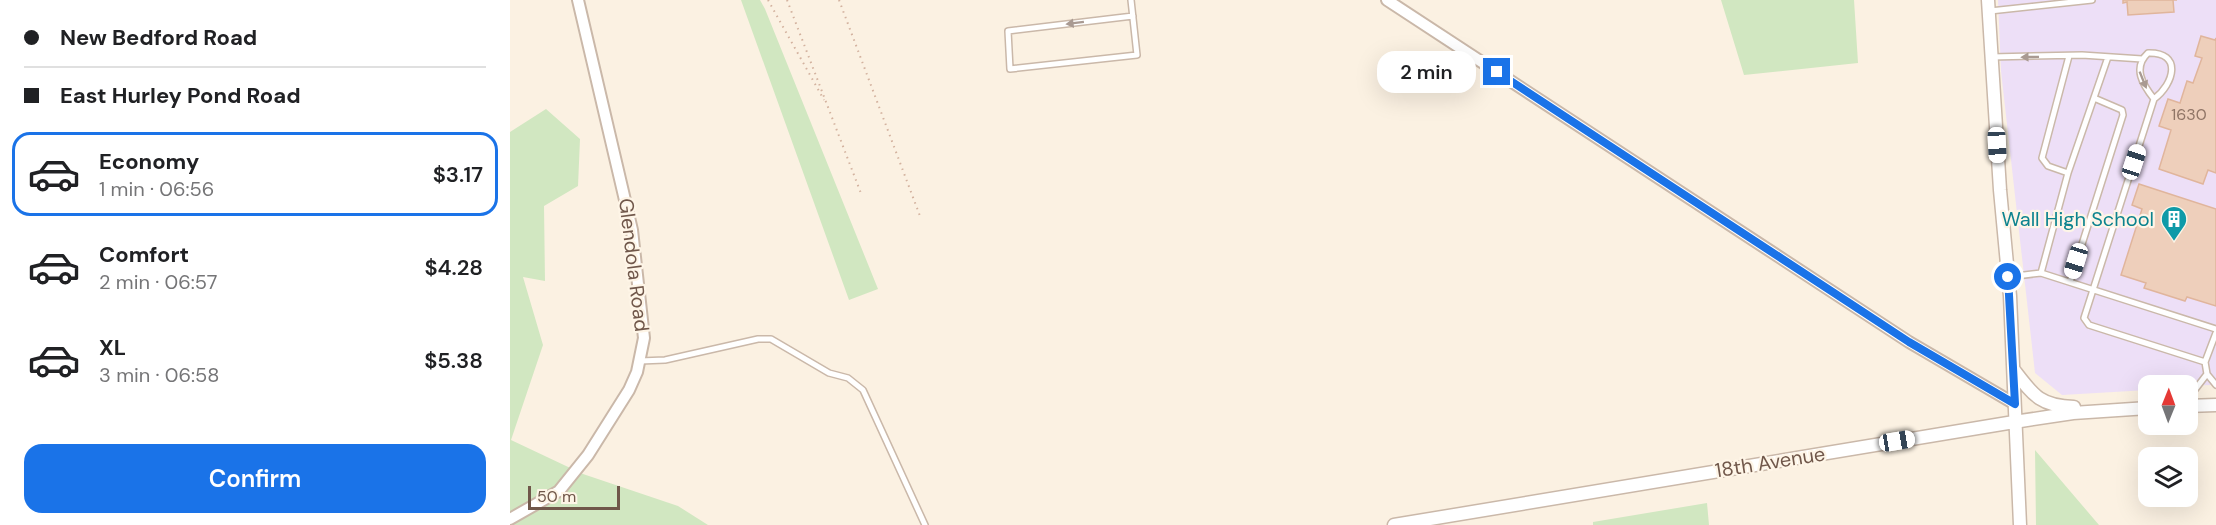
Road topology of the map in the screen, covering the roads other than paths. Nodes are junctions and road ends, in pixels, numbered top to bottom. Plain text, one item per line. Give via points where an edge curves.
1 (578, 0) edge
2 (1131, 0) edge
3 (1387, 0) edge
4 (2013, 0) edge
5 (2092, 0) edge
6 (2048, 2) edge
7 (1988, 5) edge
8 (2014, 8) junction
9 (1133, 16) junction
10 (2068, 56) junction
11 (1991, 57) junction
12 (2108, 57) junction
13 (2142, 59) junction
14 (2094, 98) junction
15 (2154, 99) junction
16 (2068, 173) junction
17 (2041, 273) junction
18 (2008, 277) junction
19 (2070, 282) junction
20 (2092, 290) junction
21 (2216, 328) edge
22 (2216, 333) edge
23 (640, 361) junction
24 (2205, 362) junction
25 (2014, 369) junction
26 (2207, 374) junction
27 (2216, 385) edge
28 (2198, 386) edge
29 (2015, 404) junction
30 (2216, 405) edge
31 (2198, 406) edge
32 (2138, 408) edge
33 (2126, 409) junction
34 (2014, 422) junction
35 (510, 519) edge
36 (925, 525) edge
37 (1394, 525) edge
38 (2020, 525) edge

1 - 23 street, Glendola Road via 632,230 643,310
2 - 9 lane
3 - 29 street via 1909,342
4 - 8 lane
5 - 6 lane
6 - 8 lane
7 - 8 lane
7 - 11 street
9 -> 9 lane via 1008,31 1010,69 1137,55
10 -> 11 lane
10 - 12 lane
10 - 16 lane via 2042,151 2045,164
11 - 18 street
12 - 13 lane
12 - 14 lane
13 -> 15 lane via 2139,69
13 - 15 lane via 2148,53 2158,53 2172,65 2164,92
14 - 16 lane
14 - 19 lane via 2117,106 2123,115
15 - 20 lane
16 - 17 lane
17 - 18 lane
17 - 19 lane
18 - 25 street
19 - 20 lane
20 - 21 lane
20 - 24 lane via 2084,314 2089,325
22 - 24 lane
23 - 35 street, Glendola Road via 629,390 569,480 559,491
23 - 36 lane via 665,360 771,339 829,373 848,378 864,390
24 - 26 lane
25 - 29 street
25 - 33 street via 2033,395 2055,407
26 - 27 lane
26 - 28 lane
29 - 34 street
30 - 31 street
32 - 33 street, 18th Avenue
33 - 34 street, 18th Avenue
34 - 37 street, 18th Avenue
34 - 38 street

